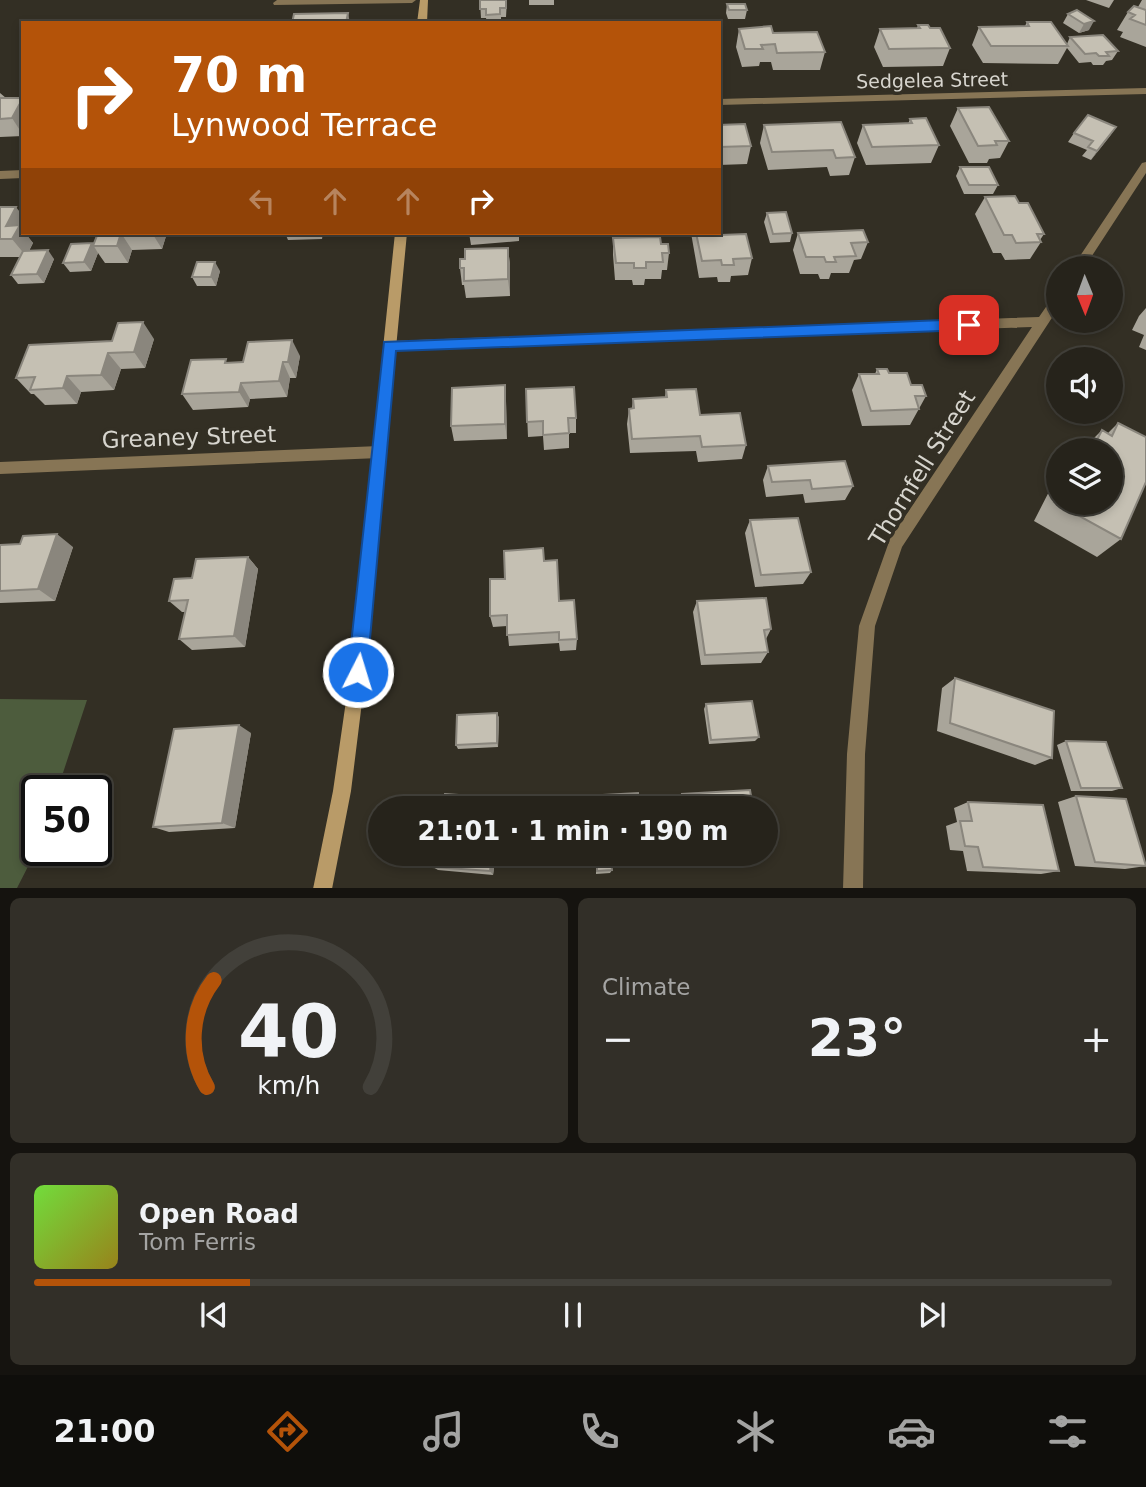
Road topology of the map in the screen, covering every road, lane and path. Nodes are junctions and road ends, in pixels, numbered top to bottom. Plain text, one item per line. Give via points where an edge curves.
1 (412, 0) edge
2 (424, 0) edge
3 (277, 3) dead end
4 (422, 21) edge
5 (1146, 91) edge
6 (721, 102) edge
7 (1146, 165) edge
8 (21, 174) edge
9 (0, 175) edge
10 (401, 235) edge
11 (1086, 256) edge
12 (1046, 316) edge
13 (1042, 322) junction
14 (390, 346) junction
15 (379, 452) junction
16 (0, 468) edge
17 (322, 888) edge
18 (853, 888) edge

1 - 3 street
2 - 4 main road
5 - 6 street, Sedgelea Street
7 - 11 street
8 - 9 street
10 - 14 main road
12 - 13 street, Thornfell Street
13 - 14 street
13 - 18 street, Thornfell Street via 895,544 867,626 856,754
14 - 15 main road
15 - 16 street, Greaney Street
15 - 17 main road via 355,694

